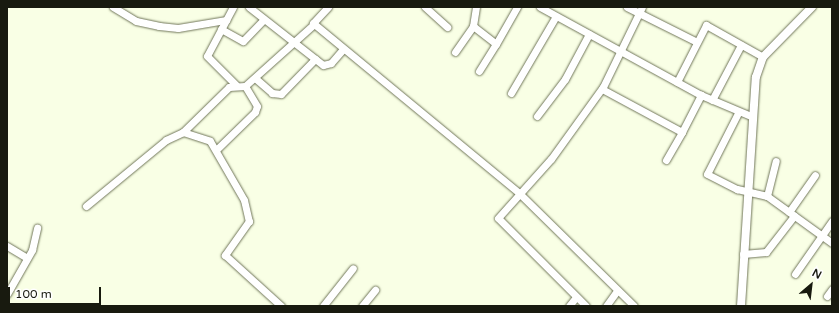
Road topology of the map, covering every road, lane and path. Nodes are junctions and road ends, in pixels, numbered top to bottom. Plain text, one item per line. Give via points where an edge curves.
1 (112, 7) edge
2 (233, 7) edge
3 (249, 7) edge
4 (328, 7) edge
5 (425, 7) edge
6 (476, 7) edge
7 (517, 7) edge
8 (540, 7) edge
9 (627, 7) edge
10 (812, 7) edge
11 (548, 9) edge
12 (640, 10) edge
13 (556, 16) junction
14 (264, 19) junction
15 (226, 20) junction
16 (314, 24) junction
17 (473, 26) junction
18 (447, 27) dead end
19 (220, 29) junction
20 (589, 34) junction
21 (295, 42) junction
22 (696, 42) junction
23 (496, 44) junction
24 (741, 45) junction
25 (343, 49) junction
26 (455, 52) dead end
27 (620, 52) junction
28 (763, 57) junction
29 (315, 59) junction
30 (479, 71) dead end
31 (255, 78) junction
32 (677, 82) junction
33 (236, 85) junction
34 (245, 86) junction
35 (603, 87) junction
36 (511, 93) dead end
37 (701, 95) junction
38 (712, 100) junction
39 (738, 113) junction
40 (537, 116) dead end
41 (753, 117) junction
42 (183, 132) junction
43 (682, 132) junction
44 (217, 149) junction
45 (666, 160) dead end
46 (776, 161) dead end
47 (815, 175) dead end
48 (751, 190) junction
49 (519, 193) junction
50 (767, 196) junction
51 (86, 206) dead end
52 (792, 214) junction
53 (832, 221) edge
54 (37, 228) dead end
55 (822, 236) junction
56 (832, 243) edge
57 (7, 246) edge
58 (743, 254) junction
59 (27, 258) junction
60 (353, 268) dead end
61 (796, 274) dead end
62 (832, 289) edge
63 (375, 290) dead end
64 (617, 291) junction
65 (7, 294) edge
66 (827, 296) dead end
67 (576, 297) junction
68 (281, 306) edge
69 (323, 306) edge
70 (362, 306) edge
71 (569, 306) edge
72 (586, 306) edge
73 (606, 306) edge
74 (634, 306) edge
75 (741, 306) edge

1 - 15 street via 136,21 159,26 178,28
2 - 15 street
3 - 14 street
4 - 16 street
5 - 18 street
6 - 17 street
7 - 23 street
8 - 11 street
9 - 12 street
10 - 28 street
11 - 13 street
12 - 22 street
12 - 27 street
13 - 20 street
13 - 36 street
14 - 19 street via 243,41
14 - 21 street
15 - 19 street
16 - 21 street
16 - 25 street
17 - 23 street
17 - 26 street
19 - 33 street via 207,56
20 - 27 street
20 - 40 street via 564,79
21 - 29 street
21 - 31 street
22 - 24 street via 706,25
22 - 32 street
23 - 30 street
24 - 28 street
24 - 38 street
25 - 29 street via 329,65
25 - 49 street
27 - 32 street
27 - 35 street
28 - 41 street via 756,77
29 - 31 street via 281,94 272,93
31 - 34 street
32 - 37 street
33 - 34 street
33 - 42 street
34 - 44 street via 257,106 255,112
35 - 43 street
35 - 49 street via 551,159
37 - 38 street
37 - 43 street
38 - 39 street
39 - 41 street
39 - 48 street via 707,174 737,189
41 - 48 street
42 - 44 street via 199,136
42 - 51 street via 166,140
43 - 45 street
44 - 68 street via 244,200 249,221 226,256
46 - 50 street
47 - 52 street
48 - 50 street
48 - 58 street
49 - 64 street
49 - 67 street via 498,218
50 - 52 street
52 - 55 street
52 - 58 street via 766,252
53 - 55 street
54 - 59 street
55 - 56 street
55 - 61 street
57 - 59 street
58 - 75 street
59 - 65 street
60 - 69 street
62 - 66 street
63 - 70 street
64 - 73 street
64 - 74 street
67 - 71 street
67 - 72 street

